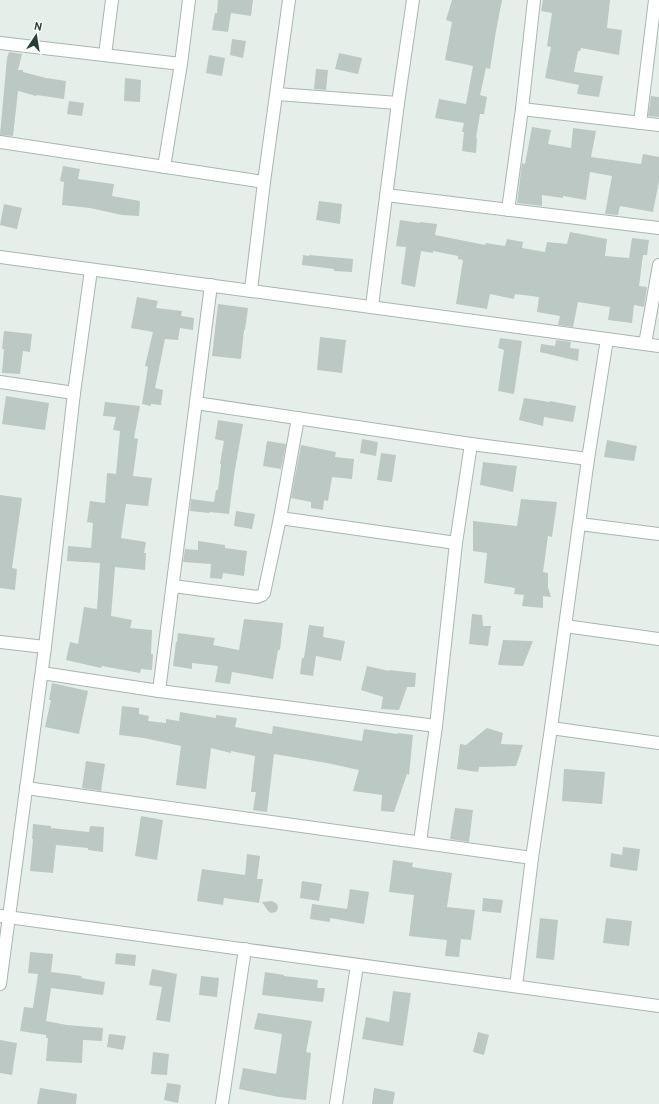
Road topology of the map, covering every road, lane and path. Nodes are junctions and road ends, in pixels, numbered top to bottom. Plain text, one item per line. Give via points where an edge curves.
1 (112, 0) edge
2 (189, 0) edge
3 (288, 0) edge
4 (413, 0) edge
5 (534, 0) edge
6 (655, 0) edge
7 (655, 26) edge
8 (0, 43) edge
9 (105, 55) junction
10 (181, 64) junction
11 (276, 94) junction
12 (398, 103) junction
13 (522, 109) junction
14 (640, 123) junction
15 (659, 125) edge
16 (0, 142) edge
17 (164, 167) junction
18 (264, 182) junction
19 (386, 196) junction
20 (508, 210) junction
21 (659, 228) edge
22 (0, 257) edge
23 (659, 265) edge
24 (91, 270) junction
25 (211, 285) junction
26 (251, 290) junction
27 (372, 306) junction
28 (607, 339) junction
29 (645, 344) junction
30 (659, 346) edge
31 (0, 382) edge
32 (74, 393) junction
33 (196, 403) junction
34 (298, 418) junction
35 (471, 444) junction
36 (588, 460) junction
37 (280, 518) junction
38 (580, 524) junction
39 (659, 534) edge
40 (456, 543) junction
41 (172, 586) junction
42 (565, 626) junction
43 (659, 639) edge
44 (0, 642) edge
45 (45, 647) junction
46 (42, 673) junction
47 (159, 691) junction
48 (436, 726) junction
49 (552, 728) junction
50 (659, 743) edge
51 (26, 788) junction
52 (420, 842) junction
53 (532, 858) junction
54 (4, 917) edge
55 (245, 950) junction
56 (357, 965) junction
57 (0, 984) edge
58 (516, 986) junction
59 (659, 1006) edge
60 (222, 1104) edge
61 (336, 1104) edge

1 - 9 street
2 - 10 street
3 - 11 street
4 - 12 street
5 - 13 street
6 - 7 street
7 - 14 street
8 - 9 street
9 - 10 street
10 - 17 street
11 - 12 street
11 - 18 street
12 - 19 street
13 - 14 street
13 - 20 street
14 - 15 street
16 - 17 street
17 - 18 street
18 - 26 street
19 - 20 street
19 - 27 street
20 - 21 street
22 - 24 street
23 - 29 street
24 - 25 street
24 - 32 street
25 - 26 street
25 - 33 street
26 - 27 street
27 - 28 street
28 - 29 street
28 - 36 street
29 - 30 street
31 - 32 street
32 - 45 street
33 - 34 street
33 - 41 street
34 - 35 street
34 - 37 street
35 - 36 street
35 - 40 street
36 - 38 street
37 - 40 street
37 - 41 street via 262,595
38 - 39 street
38 - 42 street
40 - 48 street
41 - 47 street
42 - 43 street
42 - 49 street
44 - 45 street
45 - 46 street
46 - 47 street
46 - 51 street
47 - 48 street
48 - 52 street
49 - 50 street
49 - 53 street
51 - 52 street
51 - 54 street
52 - 53 street
53 - 58 street
54 - 55 street
54 - 57 street
55 - 56 street
55 - 60 street
56 - 58 street
56 - 61 street
58 - 59 street

